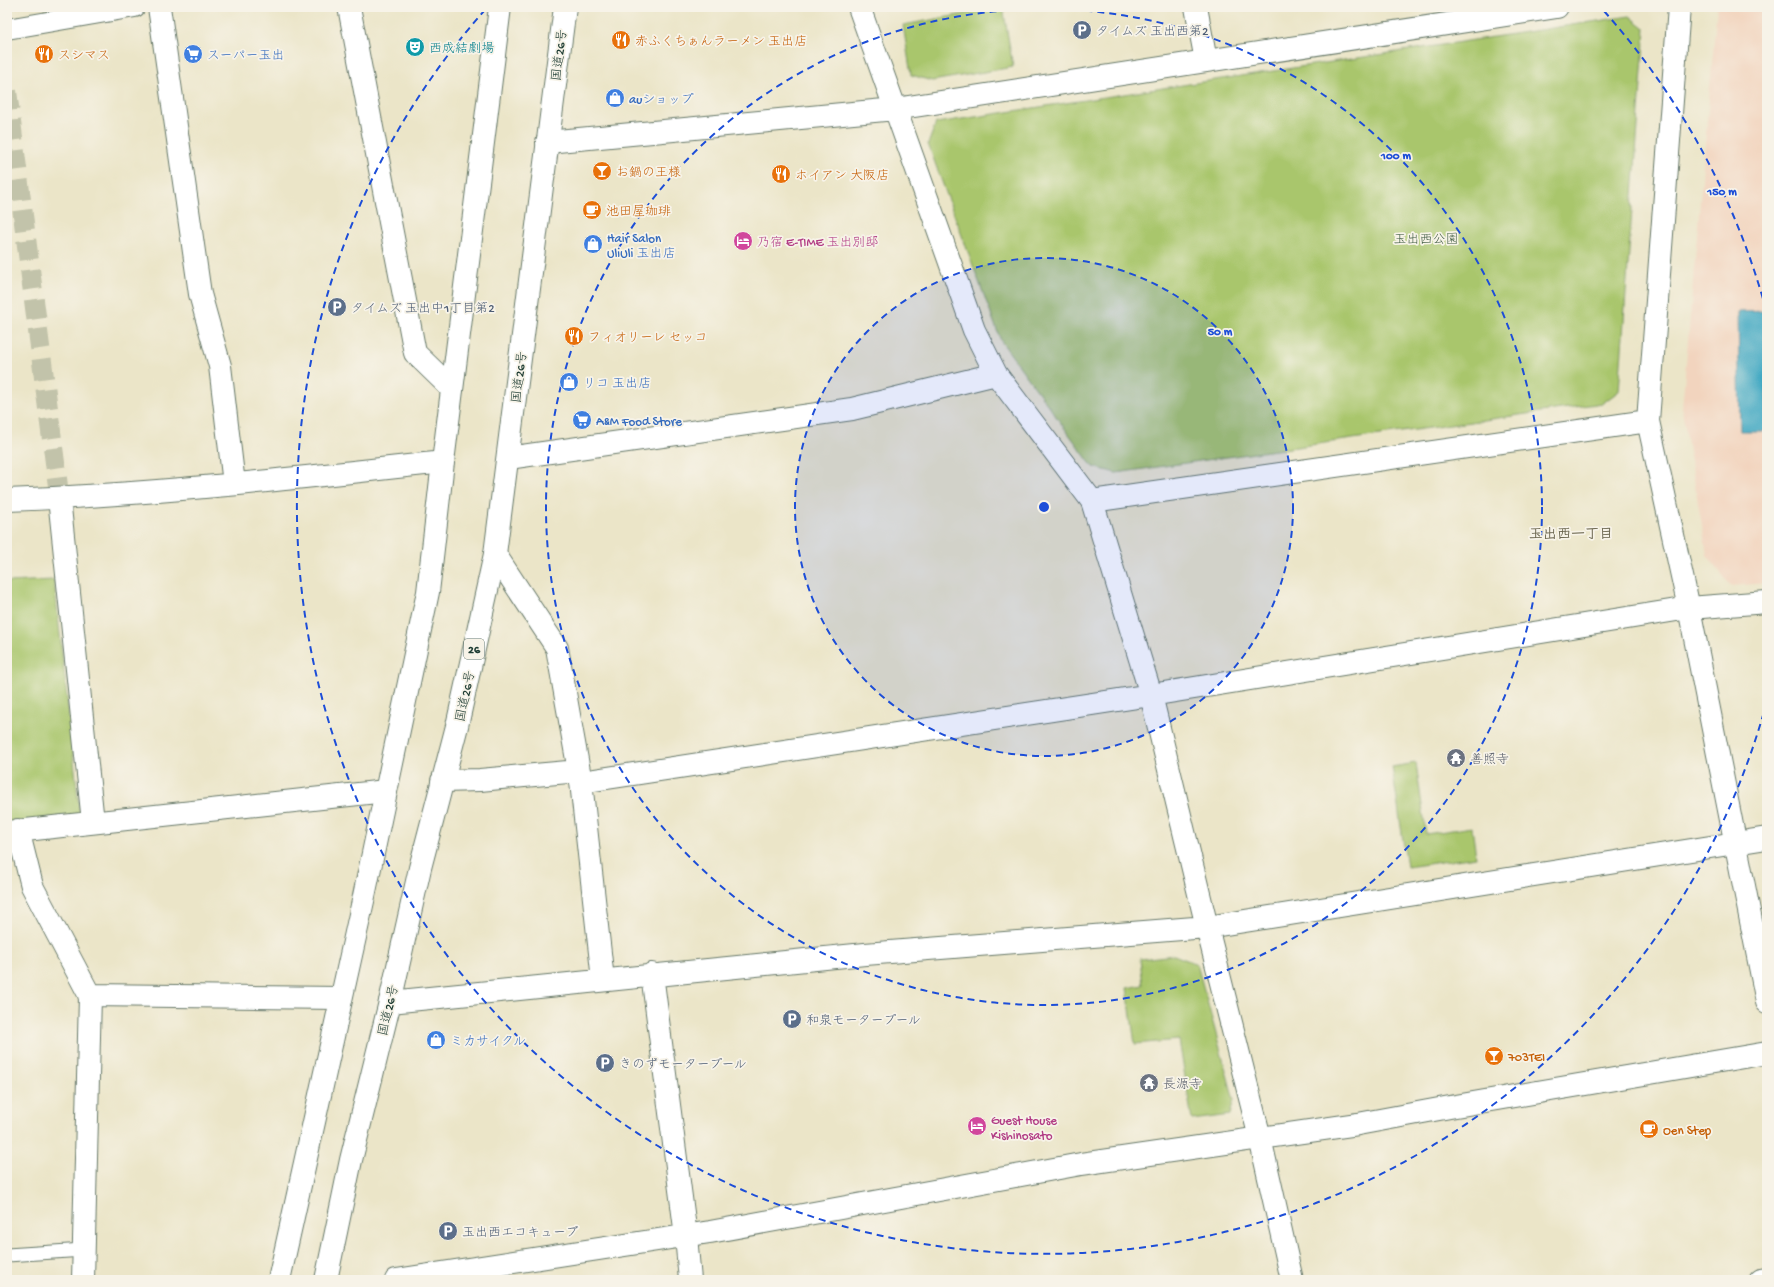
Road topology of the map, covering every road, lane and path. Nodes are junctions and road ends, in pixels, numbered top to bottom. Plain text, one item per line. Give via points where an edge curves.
1 (135, 7) edge
2 (159, 7) edge
3 (349, 7) edge
4 (500, 7) edge
5 (565, 7) edge
6 (860, 7) edge
7 (1196, 7) edge
8 (1558, 7) edge
9 (1679, 7) edge
10 (7, 29) edge
11 (1206, 61) junction
12 (895, 109) junction
13 (547, 142) junction
14 (996, 374) junction
15 (452, 389) junction
16 (1648, 421) junction
17 (508, 458) junction
18 (443, 462) junction
19 (234, 484) junction
20 (58, 492) junction
21 (7, 500) edge
22 (1092, 501) junction
23 (495, 554) junction
24 (1767, 602) edge
25 (1689, 608) junction
26 (1151, 695) junction
27 (580, 777) junction
28 (442, 781) junction
29 (386, 791) junction
30 (93, 822) junction
31 (12, 831) edge
32 (1767, 838) edge
33 (1736, 843) junction
34 (1206, 927) junction
35 (652, 974) junction
36 (603, 980) junction
37 (89, 995) junction
38 (341, 998) junction
39 (390, 1002) junction
40 (1767, 1002) edge
41 (1767, 1053) edge
42 (1260, 1138) junction
43 (686, 1236) junction
44 (84, 1250) junction
45 (7, 1255) edge
46 (1767, 1279) edge
47 (84, 1280) edge
48 (279, 1280) edge
49 (326, 1280) edge
50 (396, 1280) edge
51 (690, 1280) edge
52 (1292, 1280) edge
53 (1761, 1280) edge

1 - 10 street
2 - 19 main road via 200,294 220,366
3 - 15 main road via 415,353
4 - 15 main road
5 - 13 main road, 国道26号 / 26
6 - 12 main road
7 - 11 main road
8 - 11 main road
9 - 16 main road
11 - 12 main road
12 - 13 main road
12 - 14 main road via 974,330
13 - 17 main road, 国道26号 / 26
14 - 17 main road via 852,409
14 - 22 main road
15 - 18 main road
16 - 22 main road
16 - 25 main road
17 - 23 main road, 国道26号 / 26
18 - 19 main road
18 - 29 main road via 428,592
19 - 20 main road
20 - 21 main road
20 - 30 main road
22 - 26 main road
23 - 27 main road via 557,648
23 - 28 main road, 国道26号 / 26 via 457,726
24 - 25 main road
25 - 26 main road
25 - 33 main road
26 - 27 main road
26 - 34 main road
27 - 28 main road
27 - 36 main road
28 - 39 main road, 国道26号 / 26
29 - 30 main road
29 - 38 main road
30 - 31 main road
31 - 37 main road via 32,886
32 - 33 main road
33 - 34 main road
33 - 40 main road
34 - 35 main road
34 - 42 main road
35 - 36 main road
35 - 43 main road
36 - 39 main road
37 - 38 main road
37 - 44 main road
38 - 48 main road
39 - 49 main road, 国道26号 / 26 via 351,1160
41 - 42 main road via 1358,1124
42 - 43 main road via 1081,1164
42 - 52 main road
43 - 50 main road
43 - 51 main road
44 - 45 lane
44 - 47 main road
46 - 53 main road

